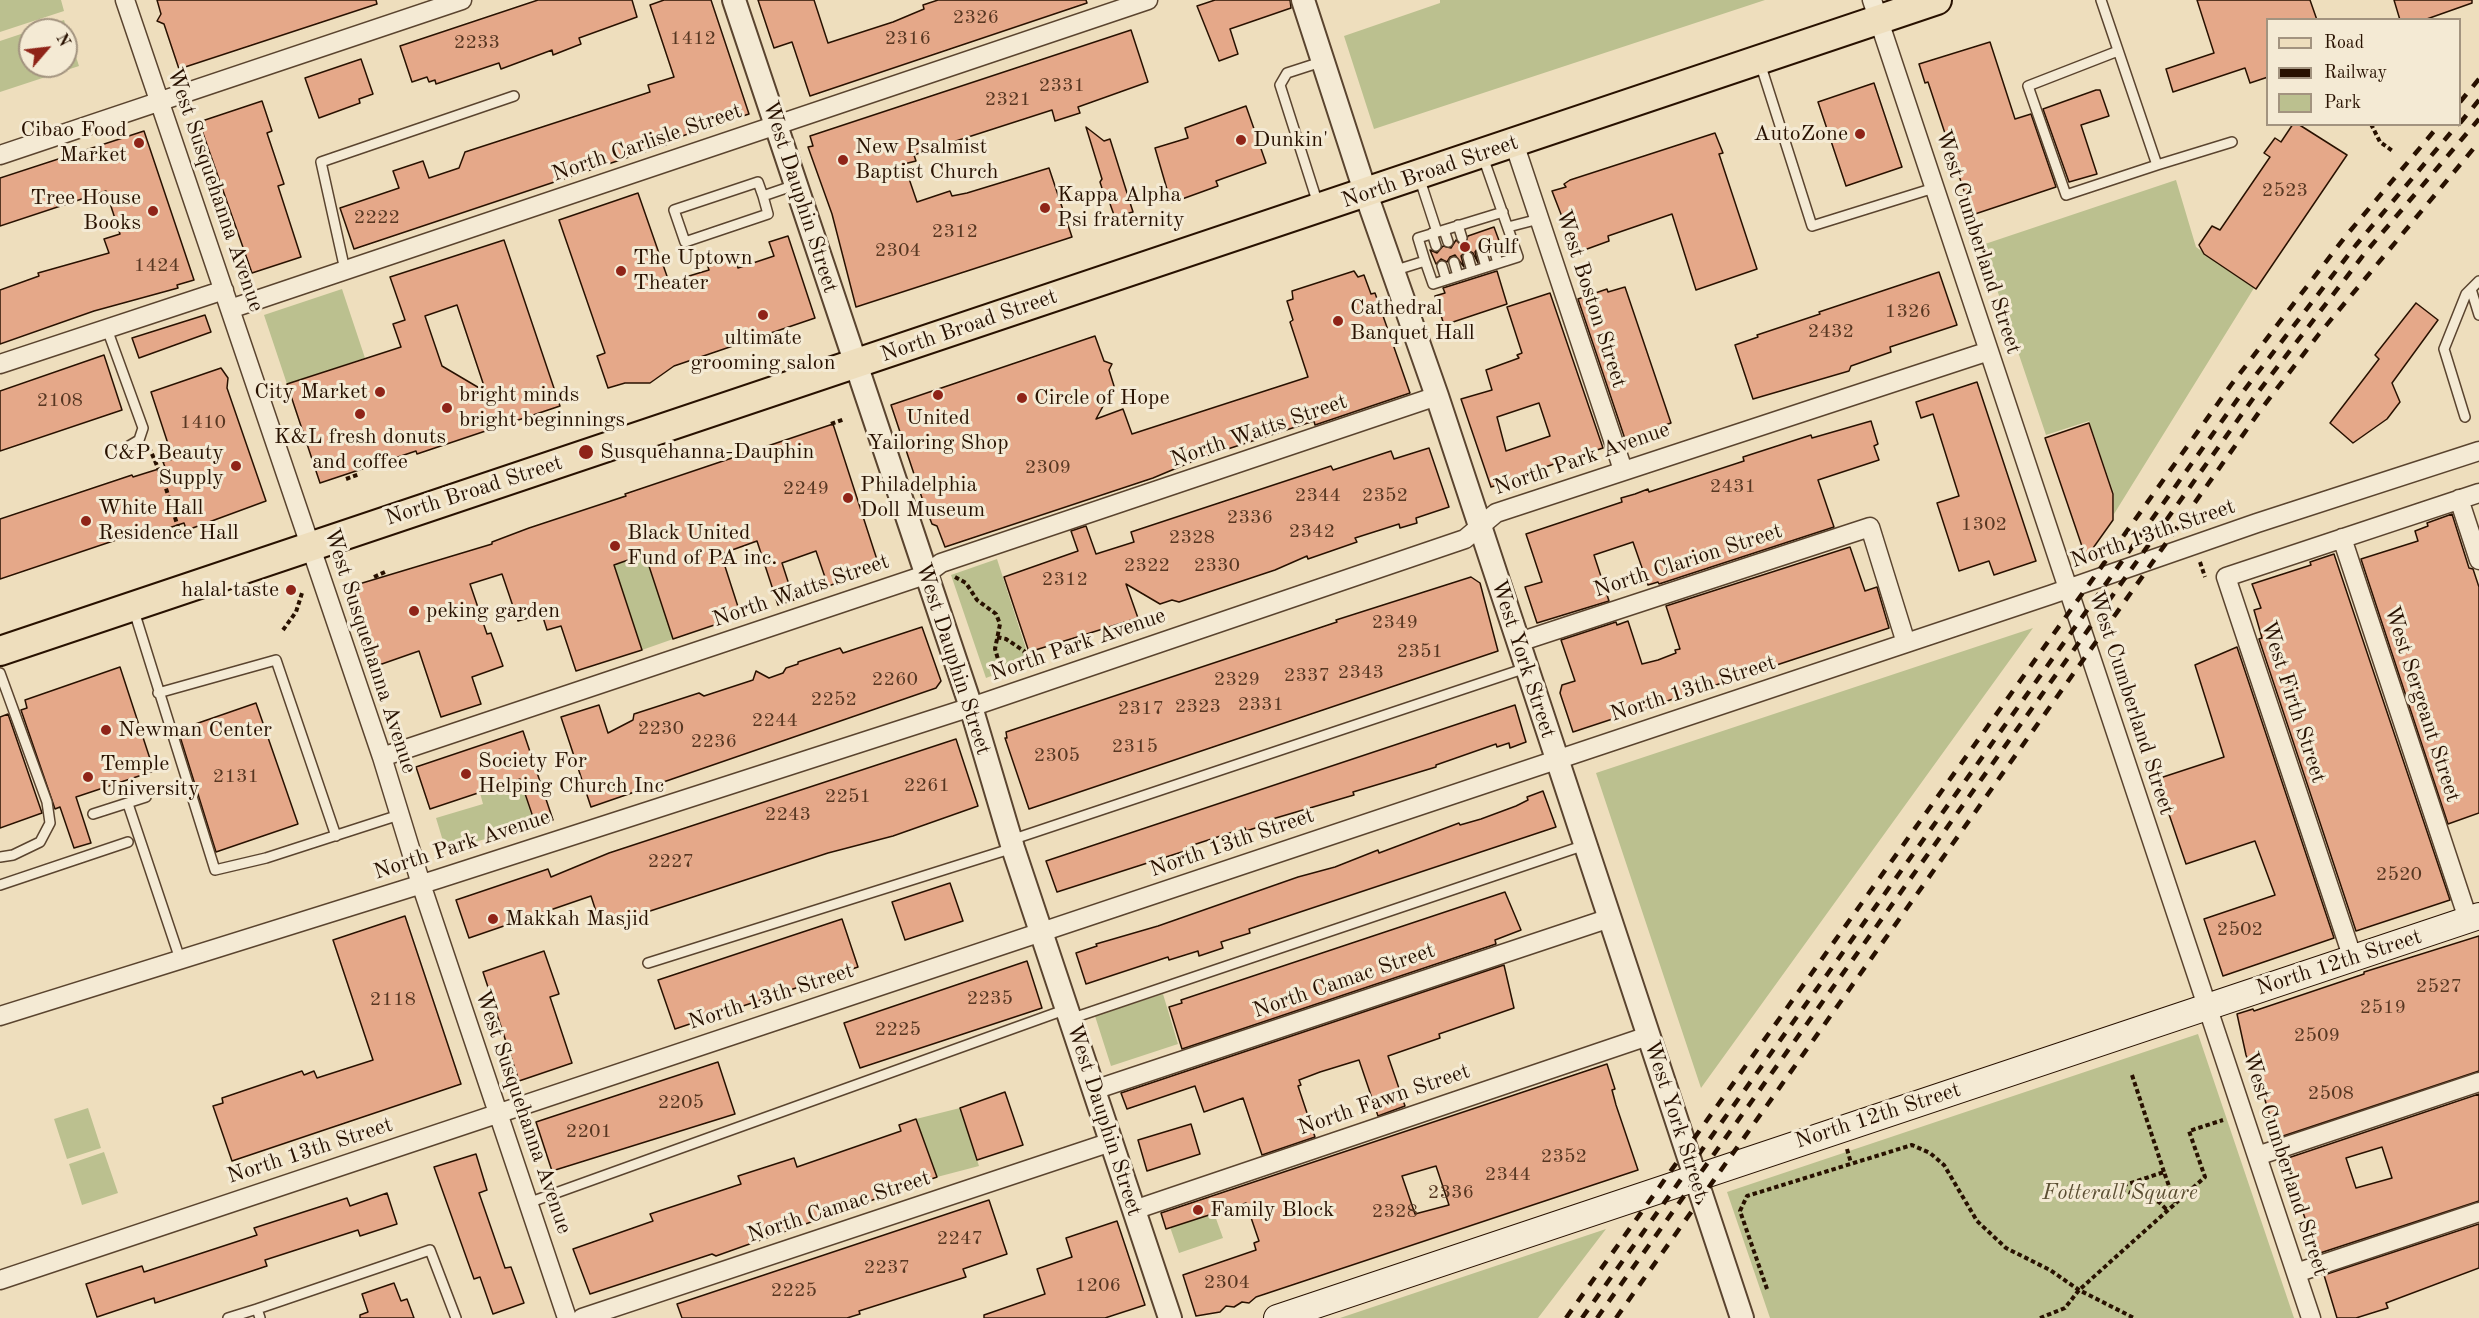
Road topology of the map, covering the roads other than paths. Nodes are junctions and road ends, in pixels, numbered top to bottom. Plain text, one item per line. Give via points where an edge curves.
1 (125, 0) edge
2 (462, 0) edge
3 (734, 0) edge
4 (1148, 0) edge
5 (1303, 0) edge
6 (1937, 0) edge
7 (2101, 0) edge
8 (1875, 11) edge
9 (2118, 51) junction
10 (1323, 61) junction
11 (1760, 61) junction
12 (514, 96) dead end
13 (159, 102) junction
14 (776, 125) junction
15 (2232, 142) dead end
16 (1514, 143) junction
17 (1482, 154) junction
18 (0, 155) edge
19 (2157, 165) junction
20 (1418, 176) junction
21 (795, 185) junction
22 (1934, 188) junction
23 (1366, 194) junction
24 (763, 196) junction
25 (1320, 209) junction
26 (1503, 212) junction
27 (1484, 218) junction
28 (1539, 219) junction
29 (1472, 222) junction
30 (1458, 225) junction
31 (1508, 227) junction
32 (1488, 230) dead end
33 (1438, 232) junction
34 (1475, 233) dead end
35 (1462, 238) dead end
36 (1448, 242) dead end
37 (1436, 246) dead end
38 (1494, 249) dead end
39 (1482, 253) dead end
40 (1468, 257) dead end
41 (1425, 261) junction
42 (1454, 262) dead end
43 (1498, 263) junction
44 (1442, 266) dead end
45 (1486, 267) junction
46 (345, 270) junction
47 (1393, 271) junction
48 (1472, 271) junction
49 (1458, 276) junction
50 (1446, 279) junction
51 (2479, 281) edge
52 (2471, 289) junction
53 (224, 290) junction
54 (230, 309) junction
55 (2479, 315) edge
56 (107, 329) junction
57 (1989, 351) junction
58 (0, 364) edge
59 (855, 364) junction
60 (1437, 396) junction
61 (2465, 417) dead end
62 (124, 449) dead end
63 (2479, 451) edge
64 (1623, 470) junction
65 (2479, 493) edge
66 (2459, 499) junction
67 (1479, 525) junction
68 (2342, 538) junction
69 (310, 546) junction
70 (2479, 560) edge
71 (925, 575) junction
72 (2068, 589) junction
73 (133, 605) junction
74 (1518, 642) junction
75 (1906, 643) junction
76 (0, 651) edge
77 (1526, 668) junction
78 (0, 673) edge
79 (158, 693) junction
80 (970, 707) junction
81 (381, 757) junction
82 (1556, 759) junction
83 (146, 797) dead end
84 (128, 804) junction
85 (93, 814) dead end
86 (399, 815) junction
87 (336, 836) junction
88 (129, 842) dead end
89 (1012, 844) junction
90 (1585, 845) junction
91 (0, 857) edge
92 (421, 884) junction
93 (0, 885) edge
94 (1610, 918) junction
95 (2474, 918) edge
96 (1041, 932) junction
97 (180, 959) junction
98 (2353, 959) junction
99 (648, 963) dead end
100 (2207, 1006) junction
101 (1069, 1014) junction
102 (0, 1016) edge
103 (1648, 1036) junction
104 (2479, 1082) edge
105 (1094, 1090) junction
106 (498, 1114) junction
107 (1111, 1142) junction
108 (2257, 1156) junction
109 (1695, 1177) junction
110 (528, 1203) junction
111 (1134, 1210) junction
112 (2479, 1212) edge
113 (2296, 1273) junction
114 (0, 1280) edge
115 (259, 1313) edge
116 (228, 1318) edge
117 (456, 1318) edge
118 (567, 1318) edge
119 (582, 1318) edge
120 (1170, 1318) edge
121 (1277, 1318) edge
122 (1742, 1318) edge
123 (2311, 1318) edge

1 - 13 street, West Susquehanna Avenue
2 - 13 street
3 - 14 street, West Dauphin Street
4 - 14 street, North Carlisle Street
5 - 10 street, West York Street
6 - 8 main road, North Broad Street
7 - 9 lane
8 - 11 main road, North Broad Street
8 - 22 street, West Cumberland Street
9 - 19 lane
9 - 19 lane via 2028,86 2066,195
10 - 23 street, West York Street
10 - 25 lane via 1287,72 1280,85
11 - 16 main road, North Broad Street
11 - 22 lane via 1812,226
12 - 46 lane via 321,162
13 - 18 street
13 - 53 street, West Susquehanna Avenue
14 - 21 street, West Dauphin Street
14 - 46 street, North Carlisle Street
15 - 19 lane
16 - 17 main road, North Broad Street
16 - 28 street, West Boston Street
17 - 20 main road, North Broad Street
17 - 26 lane
20 - 23 main road, North Broad Street
20 - 33 lane
21 - 24 lane
21 - 59 street, West Dauphin Street
22 - 57 street, West Cumberland Street
23 - 25 main road, North Broad Street
23 - 47 street, West York Street
24 - 24 lane via 768,214 685,242 675,210 758,182
25 - 59 main road, North Broad Street
26 - 27 lane
26 - 31 lane
27 - 29 lane
27 - 32 lane
28 - 31 lane
28 - 64 street, West Boston Street
29 - 30 lane
29 - 34 lane
30 - 33 lane
30 - 35 lane
31 - 43 lane via 1518,257
33 - 36 lane
33 - 37 lane
33 - 41 lane via 1418,238
38 - 43 lane
39 - 45 lane
40 - 48 lane
41 - 47 lane
41 - 50 lane via 1433,284
42 - 49 lane
43 - 45 lane
44 - 50 lane
45 - 48 lane
46 - 54 street, North Carlisle Street
47 - 60 street, West York Street
48 - 49 lane
49 - 50 lane
51 - 52 lane
52 - 55 lane
52 - 61 lane via 2444,350
53 - 54 street, West Susquehanna Avenue
53 - 56 street
54 - 69 street, West Susquehanna Avenue
56 - 58 street
56 - 62 lane via 143,428 139,440
57 - 64 street, North Park Avenue
57 - 72 street, West Cumberland Street
59 - 69 main road, North Broad Street
59 - 71 street, West Dauphin Street
60 - 67 street, West York Street
60 - 71 street, North Watts Street via 941,563
63 - 72 street, North 13th Street
64 - 67 street, North Park Avenue via 1496,513
65 - 66 street
66 - 68 street
66 - 70 street
67 - 74 street, West York Street
67 - 80 street, North Park Avenue via 1465,539
68 - 95 street, West Sergeant Street
68 - 98 street, West Firth Street via 2226,577
69 - 73 main road, North Broad Street
69 - 81 street, West Susquehanna Avenue
71 - 80 street, West Dauphin Street
71 - 81 street, North Watts Street
72 - 75 street, North 13th Street
72 - 100 street, West Cumberland Street
73 - 76 main road, North Broad Street
73 - 79 lane
74 - 75 street, North Clarion Street via 1870,527
74 - 77 street, West York Street
75 - 82 street, North 13th Street
77 - 82 street, West York Street
77 - 89 lane
78 - 91 lane via 47,802 50,823 40,842
79 - 87 lane via 276,660
79 - 87 lane via 215,870
80 - 89 street, West Dauphin Street
80 - 92 street, North Park Avenue
81 - 86 street, West Susquehanna Avenue
82 - 90 street, West York Street
82 - 96 street, North 13th Street
83 - 84 lane
84 - 85 lane
84 - 97 lane
86 - 87 lane
86 - 92 street, West Susquehanna Avenue
88 - 93 lane
89 - 96 street, West Dauphin Street
89 - 99 lane
90 - 94 street, West York Street
90 - 101 lane
92 - 97 street, North Park Avenue
92 - 106 street, West Susquehanna Avenue
94 - 103 street, West York Street
94 - 105 street, North Camac Street
95 - 98 main road, North 12th Street
96 - 101 street, West Dauphin Street
96 - 106 street, North 13th Street
97 - 102 street, North Park Avenue
98 - 100 main road, North 12th Street
100 - 108 street, West Cumberland Street
100 - 109 main road, North 12th Street
101 - 105 street, West Dauphin Street
101 - 110 lane
103 - 109 street, West York Street
103 - 111 street, North Fawn Street
104 - 108 street
105 - 107 street, West Dauphin Street
106 - 110 street, West Susquehanna Avenue
106 - 114 street, North 13th Street
107 - 111 street, West Dauphin Street
107 - 119 street, North Camac Street
108 - 113 street, West Cumberland Street
109 - 121 main road, North 12th Street
109 - 122 street, West York Street
110 - 118 street, West Susquehanna Avenue
111 - 120 street, West Dauphin Street
112 - 113 street
113 - 123 street, West Cumberland Street
115 - 116 lane
115 - 117 lane via 430,1250

